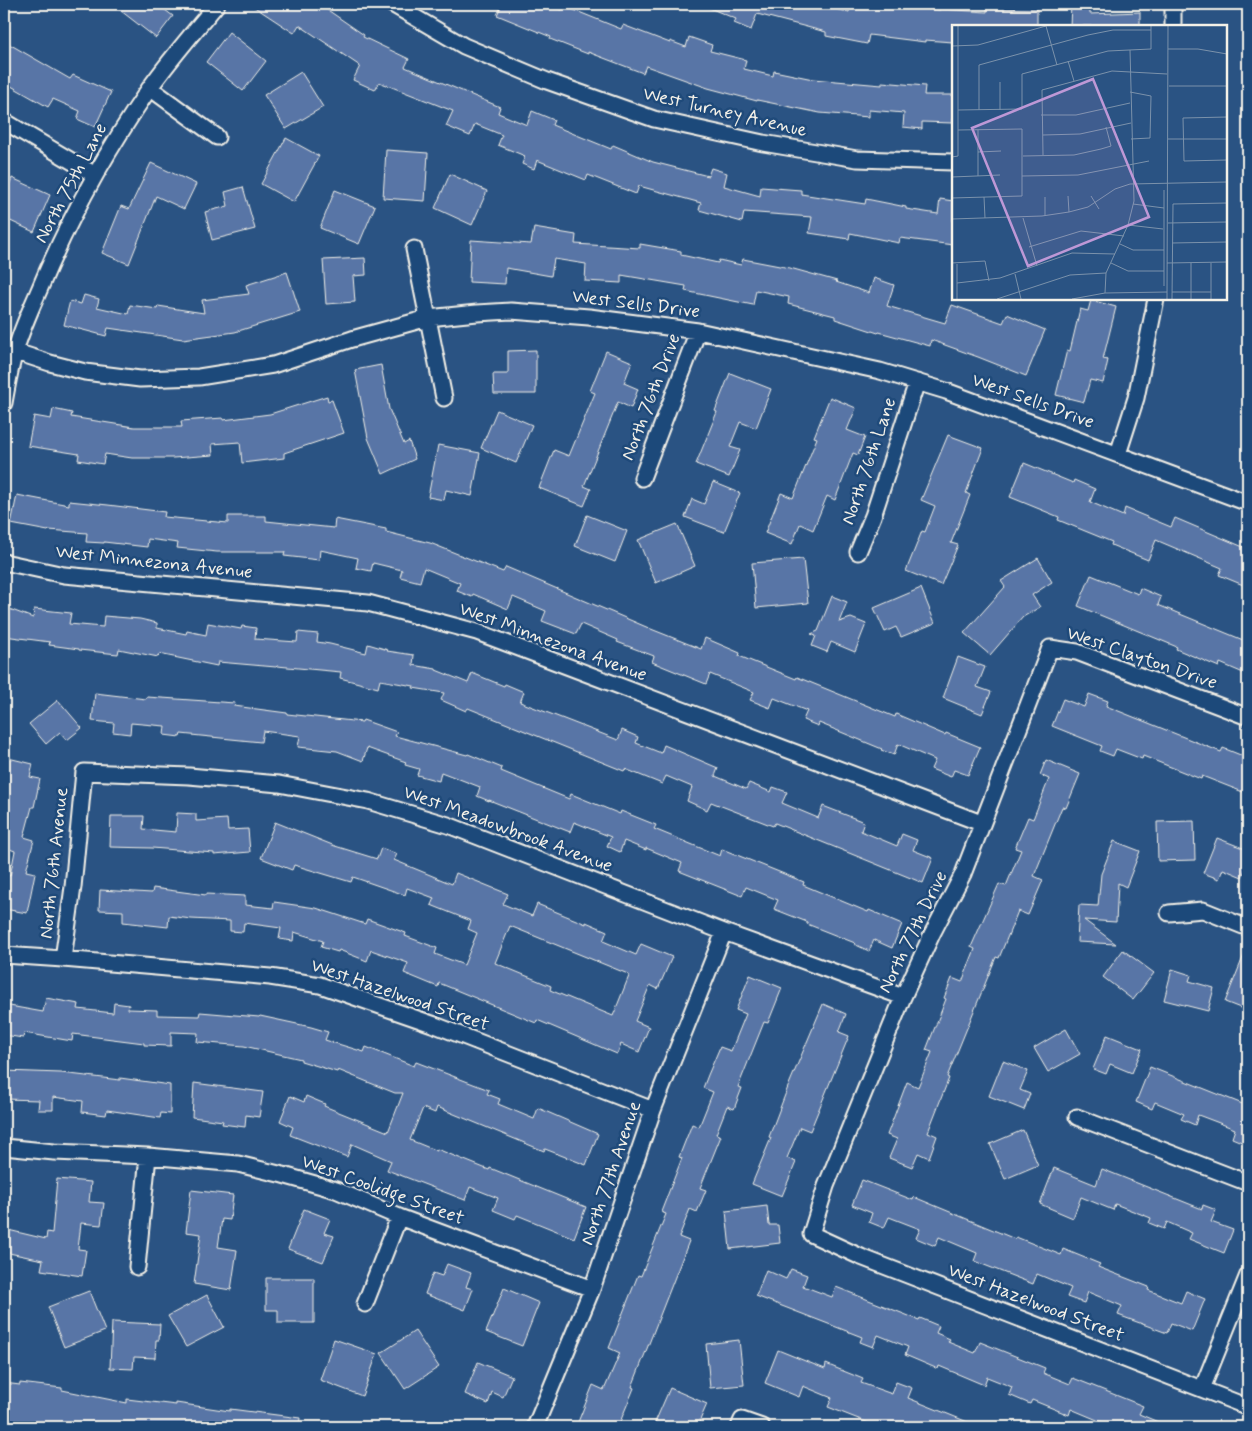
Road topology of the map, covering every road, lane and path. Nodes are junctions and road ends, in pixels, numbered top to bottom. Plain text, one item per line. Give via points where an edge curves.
1 (217, 4) edge
2 (392, 4) edge
3 (1173, 4) edge
4 (1173, 25) edge
5 (150, 88) junction
6 (4, 122) edge
7 (217, 137) dead end
8 (952, 162) edge
9 (95, 174) junction
10 (414, 249) dead end
11 (1156, 300) edge
12 (428, 318) junction
13 (698, 331) junction
14 (9, 350) edge
15 (917, 382) junction
16 (444, 398) dead end
17 (4, 404) edge
18 (1118, 454) junction
19 (642, 478) dead end
20 (1248, 503) edge
21 (858, 552) dead end
22 (4, 562) edge
23 (1050, 648) joint
24 (1248, 717) edge
25 (84, 772) joint
26 (981, 823) junction
27 (1169, 913) dead end
28 (1248, 928) edge
29 (724, 932) junction
30 (4, 955) edge
31 (63, 959) junction
32 (902, 997) junction
33 (653, 1110) junction
34 (1077, 1117) dead end
35 (4, 1147) edge
36 (148, 1156) junction
37 (1248, 1183) edge
38 (400, 1217) junction
39 (811, 1234) joint
40 (137, 1267) dead end
41 (1248, 1275) edge
42 (592, 1290) junction
43 (365, 1304) dead end
44 (1202, 1389) junction
45 (1248, 1407) edge
46 (741, 1424) edge
47 (534, 1427) edge
48 (762, 1427) edge

1 - 5 street, North 75th Lane
2 - 8 street, West Turney Avenue via 464,46 547,81 654,119 857,159
3 - 4 street
5 - 7 street
5 - 9 street, North 75th Lane
6 - 9 street
9 - 14 street, North 75th Lane
10 - 12 street
11 - 18 street via 1136,398
12 - 13 street, West Sells Drive via 510,311
12 - 14 street, West Sells Drive via 273,365 199,377 140,379 94,373
12 - 16 street
13 - 15 street, West Sells Drive
13 - 19 street, North 76th Drive
14 - 17 street, North 75th Lane
15 - 18 street, West Sells Drive
15 - 21 street, North 76th Lane
18 - 20 street, West Sells Drive
22 - 26 street, West Minnezona Avenue via 64,575 368,603 477,632
23 - 24 street, West Clayton Drive via 1077,652
23 - 26 street, North 77th Drive
25 - 29 street, West Meadowbrook Avenue via 279,784 368,801 448,825
25 - 31 street, North 76th Avenue
26 - 32 street, North 77th Drive via 963,874
27 - 28 street via 1203,910
29 - 32 street, West Meadowbrook Avenue
29 - 33 street, North 77th Avenue
30 - 31 street, West Hazelwood Street
31 - 33 street, West Hazelwood Street via 270,977 320,985 436,1025
32 - 39 street, North 77th Drive via 826,1186
33 - 42 street, North 77th Avenue
34 - 37 street
35 - 36 street, West Coolidge Street
36 - 38 street, West Coolidge Street via 238,1164 284,1175 336,1190
36 - 40 street
38 - 42 street, West Coolidge Street
38 - 43 street
39 - 44 street, West Hazelwood Street via 860,1257
41 - 44 street
42 - 47 street, North 77th Avenue
44 - 45 street, West Hazelwood Street
46 - 48 street

